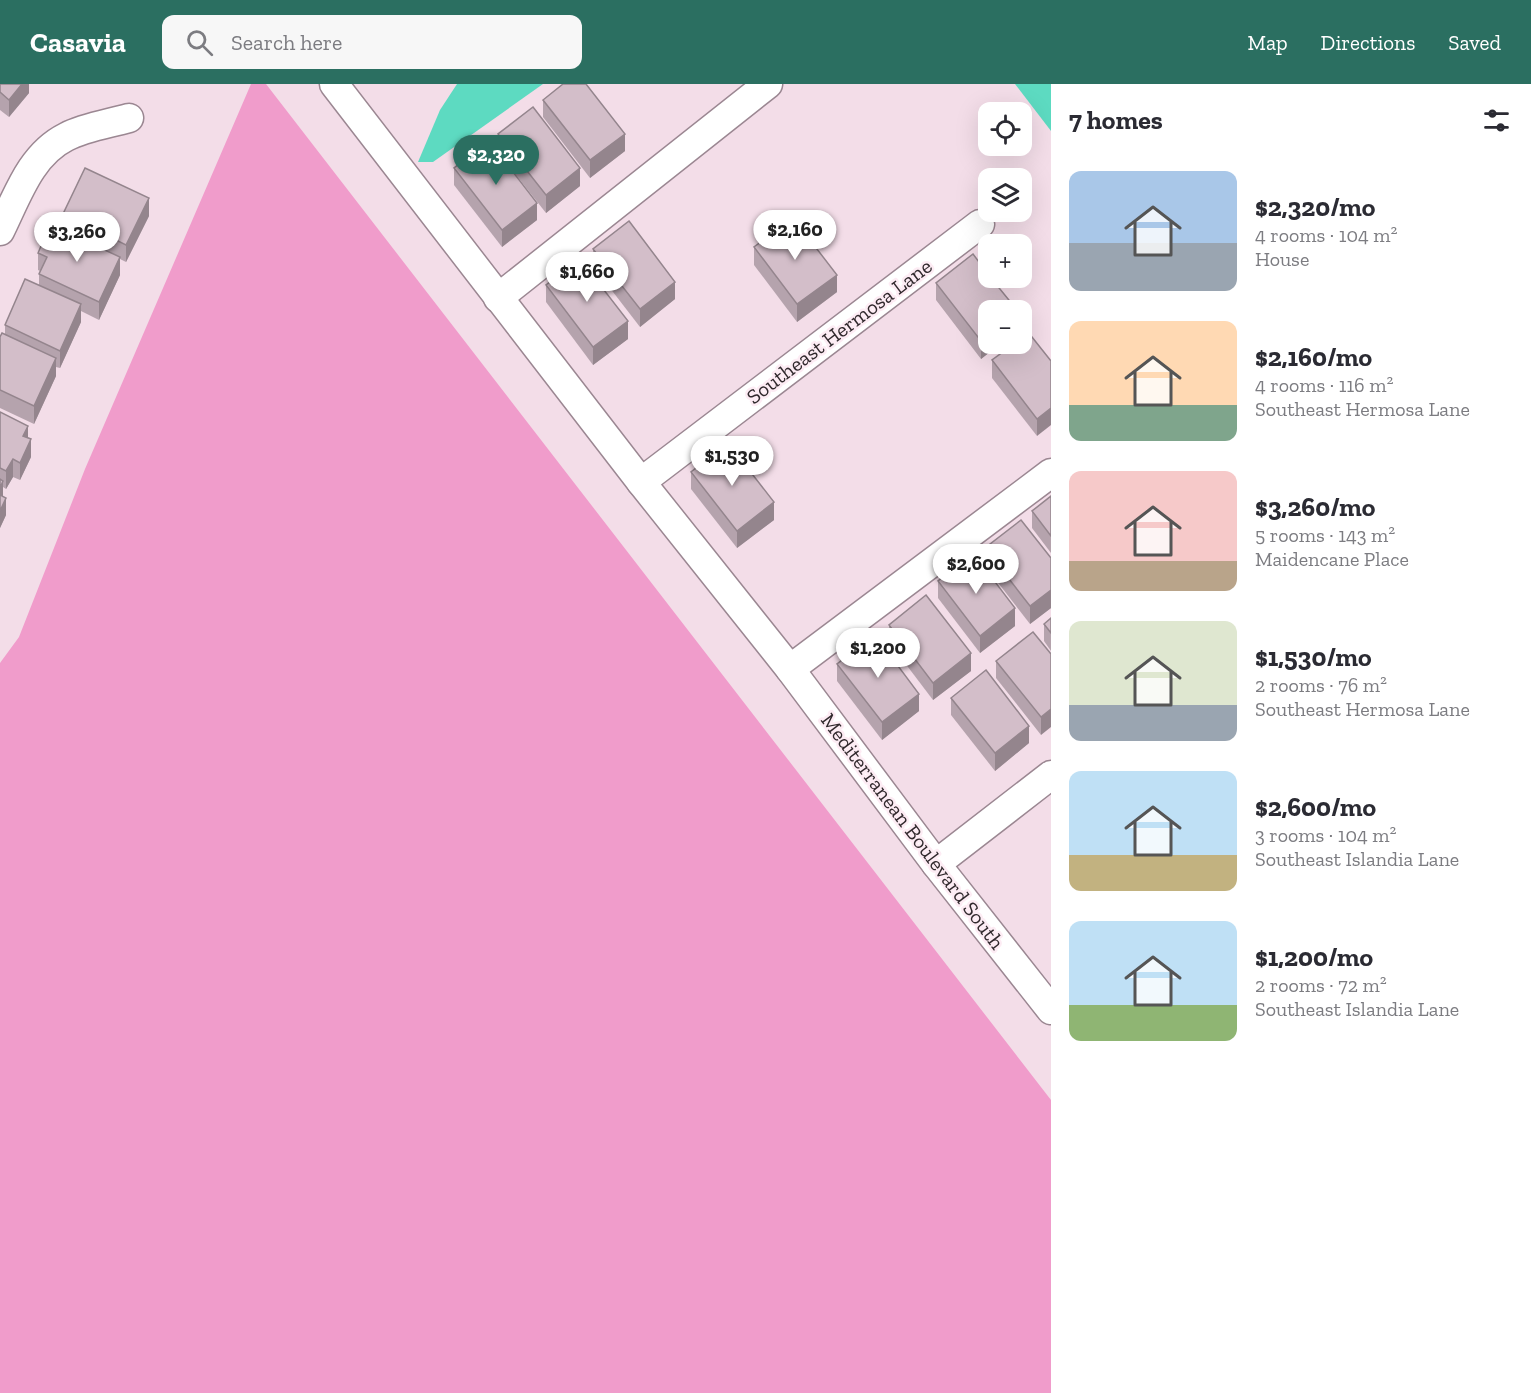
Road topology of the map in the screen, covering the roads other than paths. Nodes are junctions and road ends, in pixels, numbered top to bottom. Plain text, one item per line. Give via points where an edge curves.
1 (334, 84) edge
2 (768, 84) edge
3 (129, 118) dead end
4 (980, 224) dead end
5 (0, 231) edge
6 (498, 298) junction
7 (1051, 473) edge
8 (641, 482) junction
9 (790, 669) junction
10 (1051, 775) edge
11 (936, 864) junction
12 (1051, 1010) edge

1 - 6 street, Mediterranean Boulevard South
2 - 6 street
3 - 5 street via 83,130 50,147 32,166
4 - 8 street, Southeast Hermosa Lane
6 - 8 street, Mediterranean Boulevard South
7 - 9 street
8 - 9 street, Mediterranean Boulevard South
9 - 11 street, Mediterranean Boulevard South
10 - 11 street
11 - 12 street, Mediterranean Boulevard South

